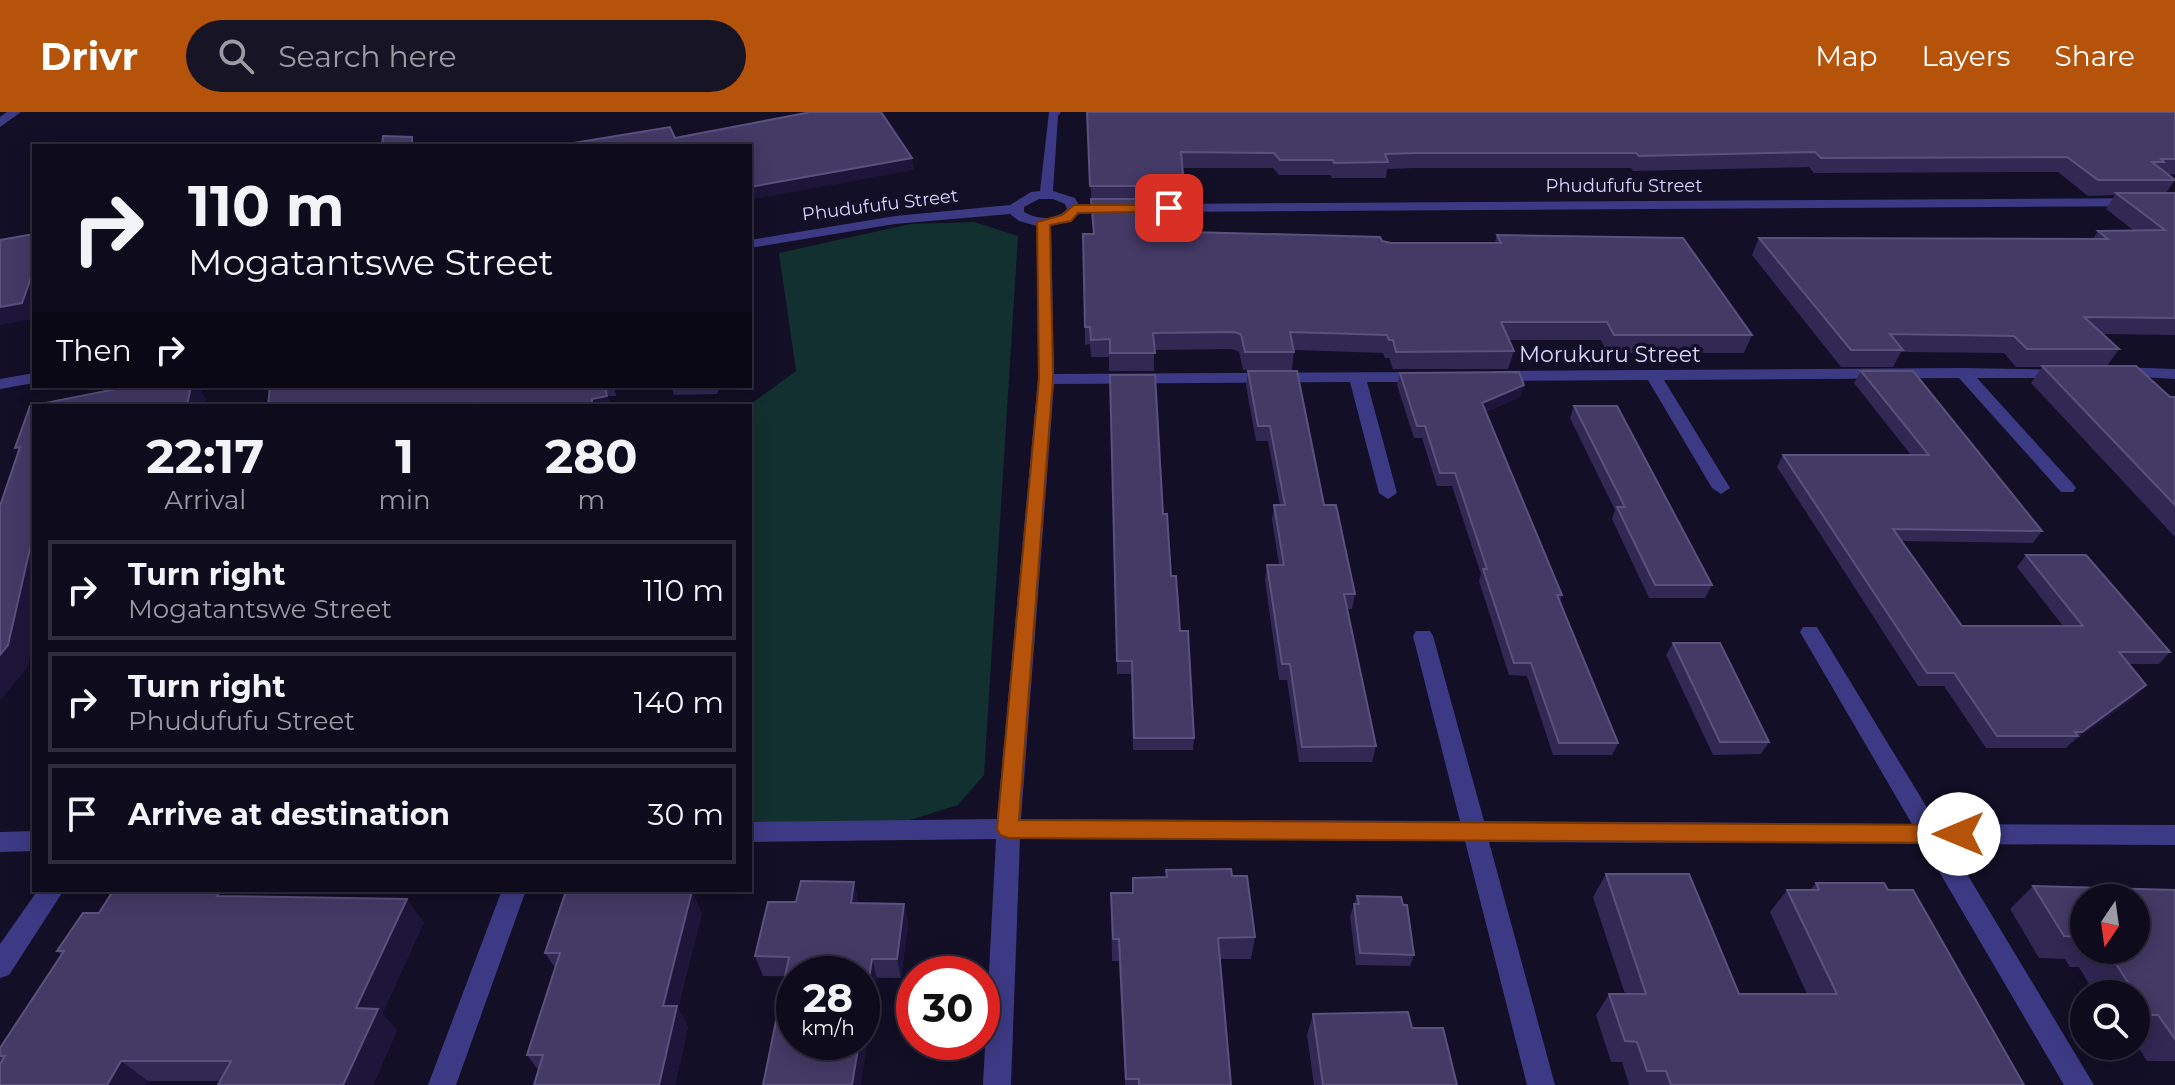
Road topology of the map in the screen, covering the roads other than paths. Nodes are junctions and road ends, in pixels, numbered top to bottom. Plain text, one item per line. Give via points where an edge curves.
1 (15, 112) edge
2 (1055, 112) edge
3 (0, 123) edge
4 (1046, 195) junction
5 (2175, 202) edge
6 (1015, 209) junction
7 (1074, 209) junction
8 (1138, 209) edge
9 (1154, 209) edge
10 (1044, 222) junction
11 (752, 244) edge
12 (1963, 373) junction
13 (2175, 374) edge
14 (1653, 375) junction
15 (1482, 376) edge
16 (1357, 377) junction
17 (1451, 377) edge
18 (32, 378) edge
19 (1046, 379) junction
20 (0, 384) edge
21 (1721, 488) dead end
22 (2067, 488) dead end
23 (1388, 493) dead end
24 (1810, 632) dead end
25 (1423, 636) dead end
26 (1008, 829) junction
27 (1474, 831) junction
28 (752, 832) edge
29 (1928, 834) junction
30 (2175, 835) edge
31 (32, 841) edge
32 (0, 842) edge
33 (51, 892) edge
34 (513, 892) edge
35 (0, 966) edge
36 (442, 1085) edge
37 (997, 1085) edge
38 (1541, 1085) edge
39 (2080, 1085) edge

1 - 3 street
2 - 4 street
4 - 6 street via 1021,201
4 - 7 street via 1070,201
5 - 9 street, Phudufufu Street
6 - 10 street via 1022,218
6 - 11 street, Phudufufu Street via 895,220
7 - 8 street
7 - 10 street via 1067,218
10 - 19 street
12 - 13 street, Morukuru Street
12 - 14 street, Morukuru Street
12 - 22 street
14 - 15 street, Morukuru Street
14 - 21 street
16 - 17 street
16 - 19 street
16 - 23 street
18 - 20 street
19 - 26 street
24 - 29 street
25 - 27 street
26 - 27 street
26 - 28 street
26 - 37 street
27 - 29 street
27 - 38 street
29 - 30 street
29 - 39 street
31 - 32 street
33 - 35 street
34 - 36 street

